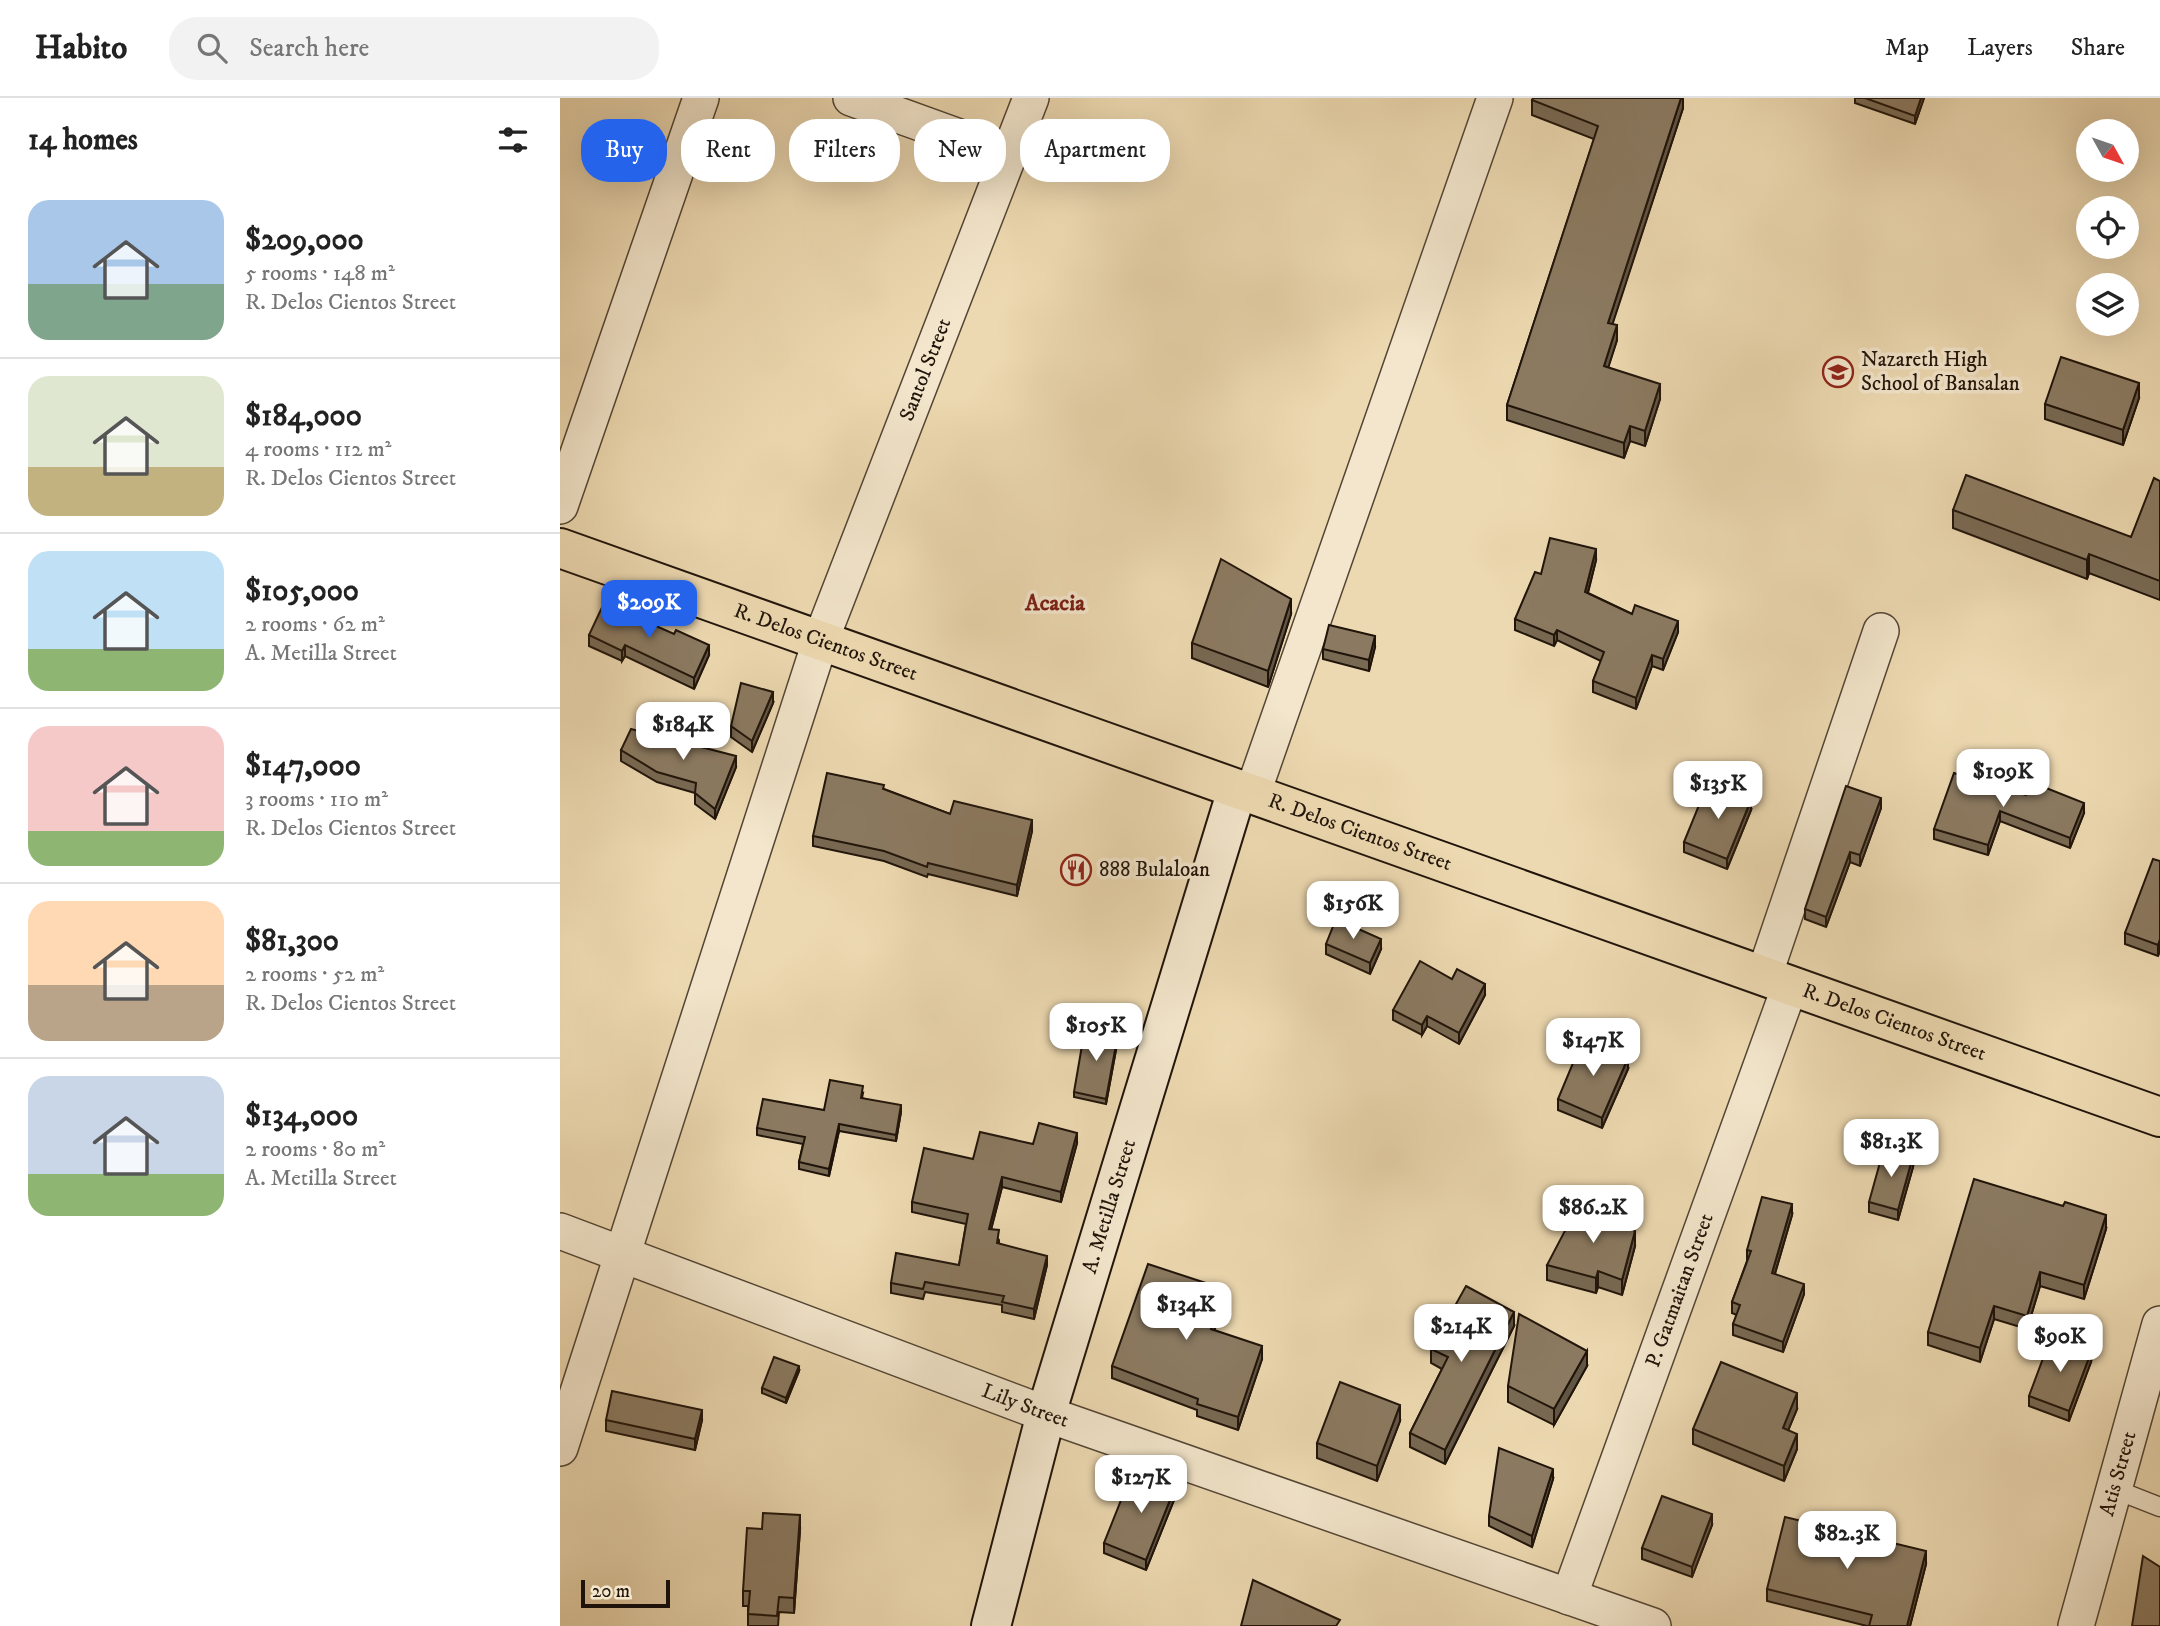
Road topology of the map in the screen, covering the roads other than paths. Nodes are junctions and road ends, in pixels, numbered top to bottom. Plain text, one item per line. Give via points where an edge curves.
1 (701, 98) edge
2 (851, 98) edge
3 (1031, 98) edge
4 (1495, 98) edge
5 (1009, 155) junction
6 (560, 506) edge
7 (560, 548) edge
8 (1881, 632) dead end
9 (820, 642) junction
10 (1245, 792) junction
11 (1777, 981) junction
12 (2160, 1117) edge
13 (560, 1231) edge
14 (622, 1254) junction
15 (2160, 1324) edge
16 (1046, 1414) junction
17 (560, 1448) edge
18 (2114, 1489) junction
19 (2160, 1507) edge
20 (1569, 1597) junction
21 (991, 1626) edge
22 (1653, 1626) edge
23 (2076, 1626) edge

1 - 6 street
2 - 5 street
3 - 5 street, Santol Street
4 - 10 street
5 - 9 street, Santol Street
7 - 9 highway, R. Delos Cientos Street
8 - 11 street, P. Gatmaitan Street
9 - 10 highway, R. Delos Cientos Street
9 - 14 street, Santol Street
10 - 11 highway, R. Delos Cientos Street
10 - 16 main road, A. Metilla Street
11 - 12 highway, R. Delos Cientos Street
11 - 20 street, P. Gatmaitan Street
13 - 14 street, Lily Street
14 - 16 street, Lily Street
14 - 17 street, Santol Street
15 - 18 street, Atis Street
16 - 20 street, Lily Street
16 - 21 main road, A. Metilla Street
18 - 19 lane
18 - 23 street, Atis Street
20 - 22 street, Lily Street

